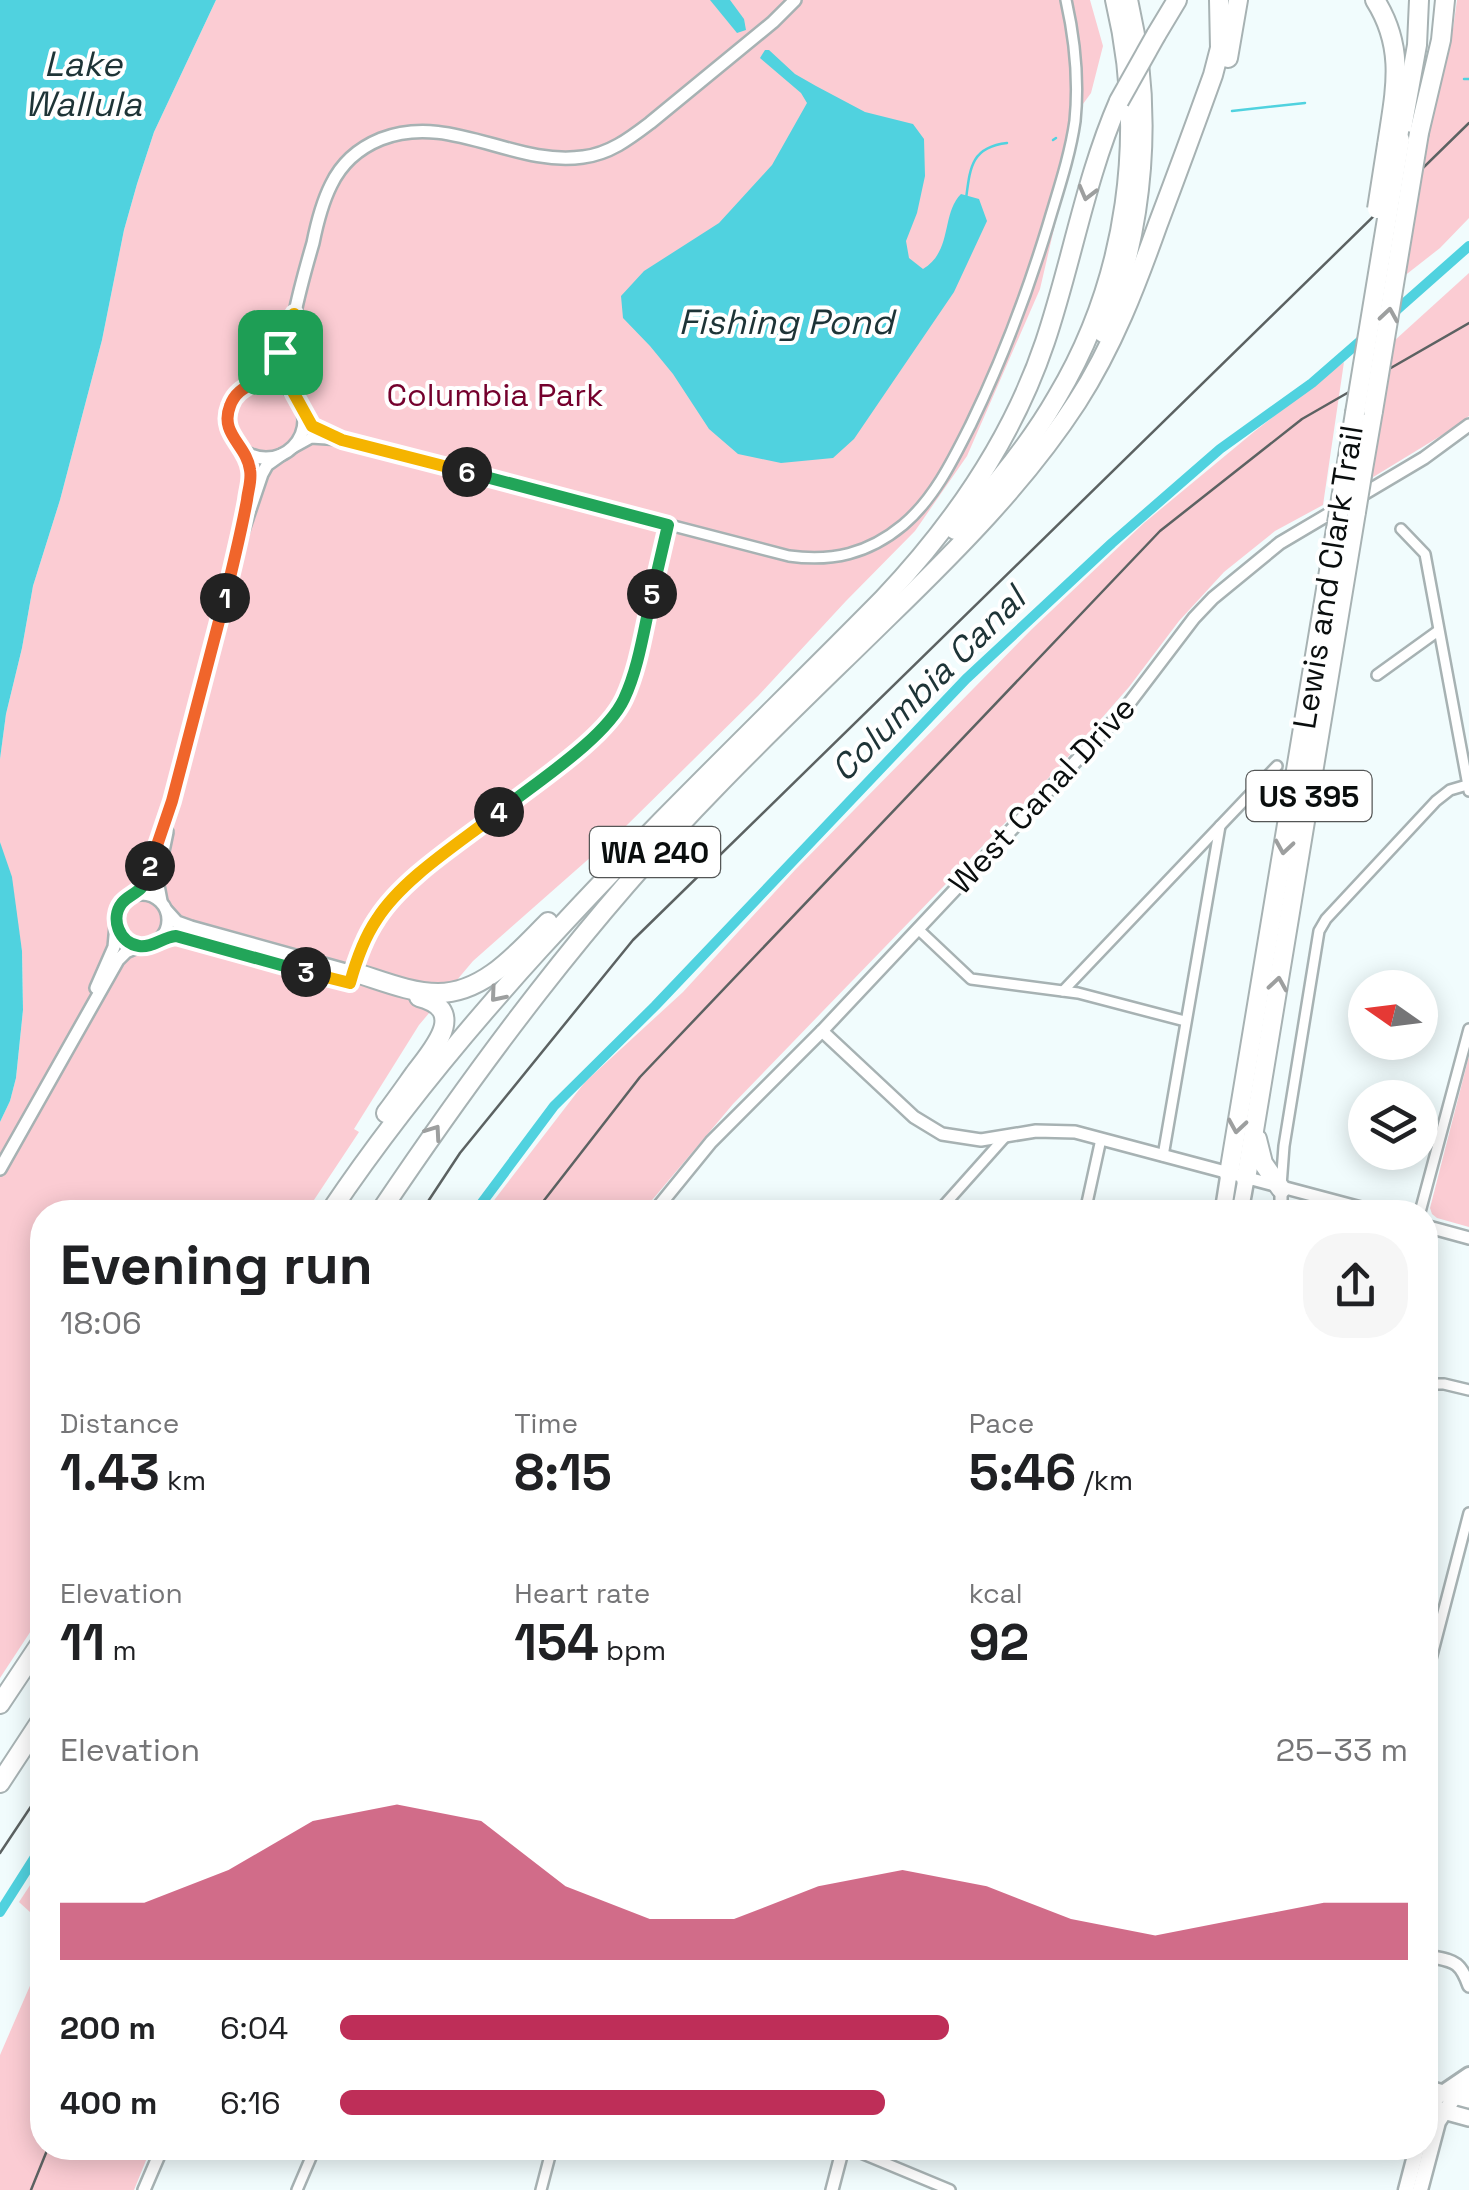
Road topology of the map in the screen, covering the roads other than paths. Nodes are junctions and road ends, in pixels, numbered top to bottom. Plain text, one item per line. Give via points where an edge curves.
1 (795, 0) edge
2 (1066, 0) edge
3 (1115, 0) edge
4 (1128, 0) edge
5 (1177, 0) edge
6 (1219, 0) edge
7 (1238, 0) edge
8 (1375, 0) edge
9 (1419, 0) edge
10 (1433, 0) edge
11 (1445, 0) edge
12 (1402, 139) junction
13 (1170, 192) junction
14 (294, 314) junction
15 (254, 383) junction
16 (292, 392) junction
17 (302, 409) junction
18 (1364, 412) junction
19 (1469, 426) edge
20 (342, 440) junction
21 (240, 448) junction
22 (286, 452) junction
23 (1354, 472) junction
24 (668, 525) junction
25 (976, 529) junction
26 (1401, 529) dead end
27 (241, 536) junction
28 (883, 600) junction
29 (1438, 632) junction
30 (1377, 675) dead end
31 (1277, 766) dead end
32 (1468, 788) edge
33 (172, 801) junction
34 (657, 825) junction
35 (1220, 826) junction
36 (130, 896) junction
37 (164, 906) junction
38 (116, 924) junction
39 (918, 929) junction
40 (158, 941) junction
41 (140, 946) junction
42 (351, 978) junction
43 (1063, 990) junction
44 (84, 1020) junction
45 (1185, 1021) junction
46 (1469, 1029) edge
47 (822, 1030) junction
48 (1255, 1123) junction
49 (1006, 1137) junction
50 (1101, 1140) junction
51 (1163, 1156) junction
52 (0, 1169) edge
53 (1238, 1176) junction
54 (1282, 1188) junction
55 (326, 1200) edge
56 (338, 1200) edge
57 (388, 1200) edge
58 (664, 1200) edge
59 (949, 1200) edge
60 (1088, 1200) edge
61 (1228, 1200) edge
62 (1239, 1200) edge
63 (1282, 1200) edge
64 (1329, 1200) edge
65 (1423, 1200) edge
66 (1438, 1230) edge
67 (1469, 1238) edge
68 (1438, 1384) edge
69 (1469, 1390) edge
70 (1469, 1513) edge
71 (1438, 1632) edge
72 (30, 1659) edge
73 (0, 1704) edge
74 (30, 1737) edge
75 (0, 1783) edge
76 (1438, 1958) edge
77 (1464, 1963) edge
78 (1469, 1986) edge
79 (1469, 2074) edge
80 (1452, 2093) edge
81 (1438, 2112) edge
82 (1469, 2118) edge
83 (157, 2160) edge
84 (310, 2160) edge
85 (549, 2160) edge
86 (842, 2160) edge
87 (876, 2160) edge
88 (1414, 2160) edge
89 (1428, 2160) edge
90 (144, 2190) edge
91 (297, 2190) edge
92 (541, 2190) edge
93 (832, 2190) edge
94 (950, 2190) edge
95 (1406, 2190) edge
96 (1420, 2190) edge

1 - 14 street via 632,138 594,155 559,158 417,130 370,144 329,188
2 - 24 street via 1077,94 1054,206 999,364 927,498 886,537 830,558 789,556
3 - 28 highway via 1130,156 1120,236 1098,313 1067,381 1024,448 956,530
4 - 25 highway via 1141,76 1143,145 1121,284 1070,400
5 -> 28 highway, WA 240, bridge via 1119,101 1019,406 966,498
6 - 13 highway, WA 240 via 1219,57
7 - 13 highway via 1222,78
8 - 12 highway via 1396,56
9 - 12 highway, Lewis and Clark Trail / US 395
10 - 12 highway, Lewis and Clark Trail / US 395 via 1432,46
11 - 12 highway via 1441,40
12 - 18 highway, Lewis and Clark Trail / US 395, bridge
12 - 18 highway, bridge via 1358,335
13 - 25 highway, WA 240 via 1091,379
14 - 15 street via 275,366
14 - 16 street via 285,374
15 - 16 street via 274,382
15 - 21 street via 237,394 228,412 229,432
16 - 17 street
17 - 20 street via 312,426
17 - 22 street via 299,439
18 - 23 highway, Lewis and Clark Trail / US 395
19 - 39 street, West Canal Drive via 1234,578 1194,618 1124,710
20 - 22 street via 311,438
20 - 24 street
21 - 22 street via 262,458
21 - 27 street via 250,472
22 - 27 street via 262,474
48 -> 23 highway, Lewis and Clark Trail / US 395, bridge via 1356,512
23 -> 53 highway, Lewis and Clark Trail / US 395, bridge via 1337,523
24 - 42 street via 633,674 617,711 596,736 398,893 374,922
57 -> 25 highway, WA 240 via 506,1032 637,873
26 - 29 street via 1425,554
27 - 33 street
28 - 34 highway, WA 240
29 - 30 street
29 - 32 street
31 - 35 street
32 - 54 street via 1450,790 1421,816 1319,931
33 - 36 street via 147,878
33 - 37 street via 157,880
34 - 42 highway via 490,976 448,992
34 -> 56 highway, WA 240 via 492,1001
35 - 43 street
35 - 45 street
36 - 37 street via 146,894
36 - 38 street
37 - 40 street via 168,928
37 - 42 street via 191,928
38 - 41 street via 127,941
38 - 44 street via 114,947
39 - 43 street via 970,978
39 - 47 street, West Canal Drive
40 - 41 street
40 - 42 street via 176,936
41 - 44 street via 120,958
42 - 55 highway via 432,1001 444,1028
43 - 45 street
44 - 52 street
45 - 51 street
46 - 65 street
47 - 49 street via 932,1130 961,1139
47 - 58 street, West Canal Drive
48 - 53 highway, Lewis and Clark Trail / US 395
48 - 54 highway via 1260,1159
49 - 50 street via 1052,1130
49 - 59 street
50 - 51 street
50 - 60 street
51 - 53 street
53 - 54 street
53 - 61 highway, Lewis and Clark Trail / US 395
53 - 62 highway, Lewis and Clark Trail / US 395
54 - 63 street
54 - 64 street
66 - 67 street
68 - 69 street
70 - 71 street
72 - 73 highway
74 - 75 highway
76 - 77 street
77 - 78 street
79 - 80 main road
81 - 82 highway
83 - 90 street
84 - 91 street
85 - 92 street
86 - 93 street
87 - 94 street
88 - 95 main road
89 - 96 main road

